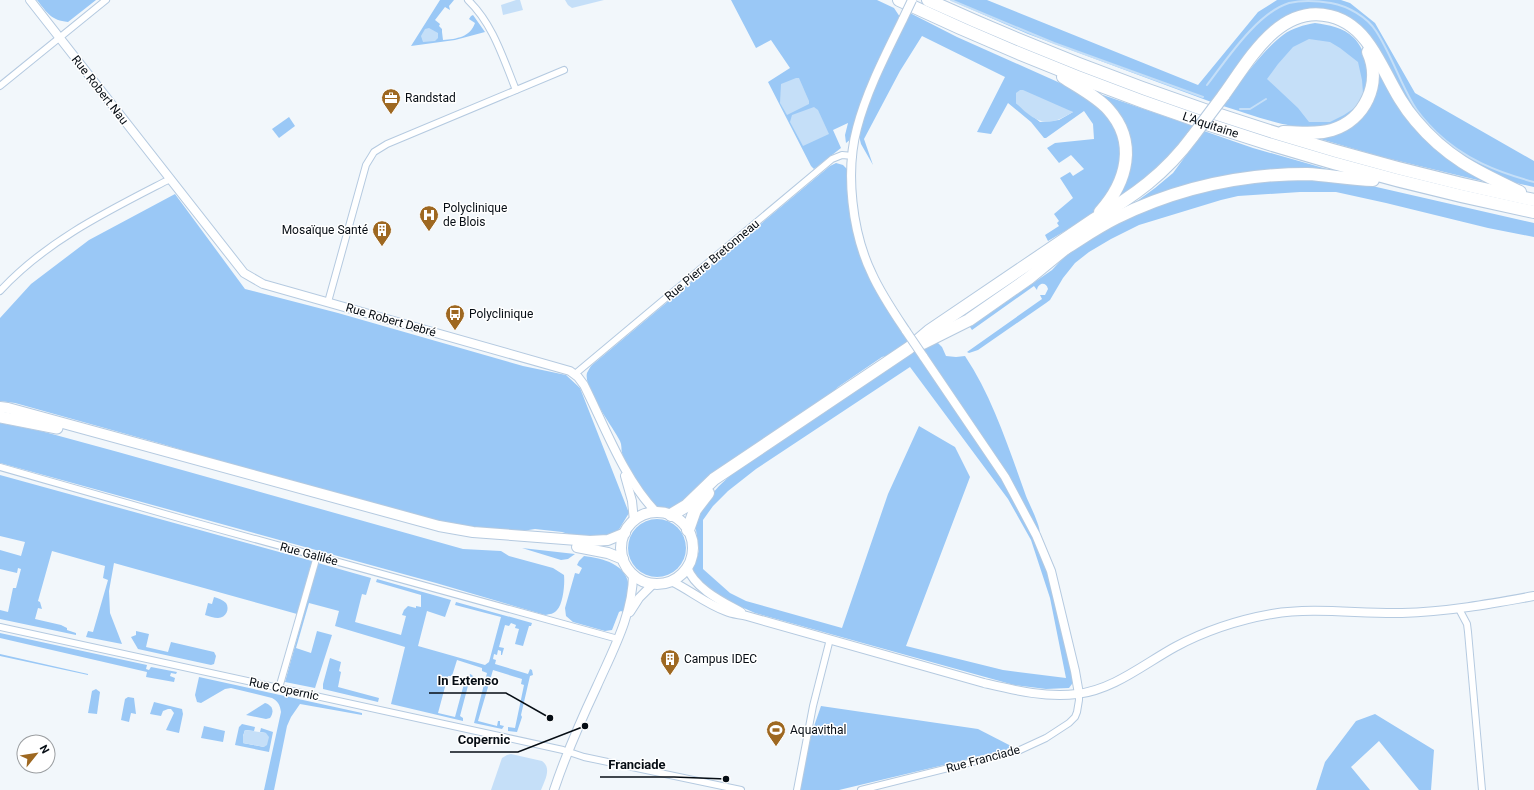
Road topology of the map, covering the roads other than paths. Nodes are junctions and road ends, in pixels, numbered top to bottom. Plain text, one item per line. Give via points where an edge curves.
1 (30, 0) edge
2 (106, 0) edge
3 (468, 0) edge
4 (899, 0) edge
5 (912, 0) edge
6 (928, 0) edge
7 (60, 38) junction
8 (1040, 62) junction
9 (564, 70) dead end
10 (0, 86) edge
11 (516, 90) junction
12 (1224, 96) junction
13 (1272, 133) junction
14 (1195, 136) junction
15 (853, 156) junction
16 (170, 179) junction
17 (1398, 181) junction
18 (1534, 200) edge
19 (1534, 212) edge
20 (1093, 220) junction
21 (1066, 248) junction
22 (0, 291) edge
23 (328, 302) junction
24 (909, 348) junction
25 (575, 374) junction
26 (0, 407) edge
27 (0, 412) edge
28 (0, 417) edge
29 (57, 428) junction
30 (0, 467) edge
31 (623, 467) junction
32 (733, 467) junction
33 (656, 512) junction
34 (671, 515) junction
35 (634, 521) junction
36 (688, 530) junction
37 (625, 533) junction
38 (317, 556) junction
39 (623, 559) junction
40 (687, 568) junction
41 (633, 574) junction
42 (671, 581) junction
43 (653, 584) junction
44 (1534, 596) edge
45 (1459, 608) junction
46 (747, 616) junction
47 (626, 618) junction
48 (0, 627) edge
49 (618, 639) junction
50 (830, 639) junction
51 (279, 688) junction
52 (1079, 694) junction
53 (567, 752) junction
54 (554, 790) edge
55 (741, 790) edge
56 (797, 790) edge
57 (861, 790) edge
58 (1482, 790) edge

1 - 7 street, Rue Robert Nau
2 - 7 street
3 - 11 street via 482,16 495,40
4 - 8 highway, L'Aquitaine
5 - 15 street, bridge via 868,95 857,129
6 - 13 highway, L'Aquitaine via 1100,73
7 - 10 street
7 - 16 street, Rue Robert Nau
8 - 17 highway, L'Aquitaine via 1230,132
8 - 20 highway via 1101,103 1113,116 1123,134 1126,153 1122,178 1112,197
9 - 11 street
11 - 23 street via 374,152 366,166
12 - 13 highway via 1273,37 1287,26 1301,20 1318,18 1334,21 1348,28 1363,44 1372,64 1373,84 1363,108 1349,122 1331,131
12 - 14 highway, bridge
12 - 18 highway via 1270,34 1285,22 1309,15 1335,17 1351,25 1371,47 1404,106 1438,144 1471,168
13 - 18 highway, L'Aquitaine via 1416,173
14 - 20 highway via 1152,181
14 - 21 highway via 1175,163 1154,184 1078,236
15 - 25 street, Rue Pierre Bretonneau via 842,155 832,159
15 - 52 street, bridge via 853,204 862,249 872,273 906,331 1005,477 1036,535 1051,571
16 - 22 street via 113,208 55,244
16 - 23 street, Rue Robert Debré via 244,273 263,284
17 - 19 highway, L'Aquitaine
17 - 21 highway via 1307,174 1264,176 1222,182 1145,205 1104,225
20 - 24 highway via 942,322
21 - 24 highway via 970,320
23 - 25 street, Rue Robert Debré
24 - 32 highway
25 - 31 street via 584,385
26 - 37 main road via 438,526 479,533 590,541 608,540
27 - 29 main road via 36,420
28 - 29 highway
29 - 39 main road via 426,530 473,538 588,548
30 - 38 street, Rue Galilée
31 - 33 street via 642,497
31 - 35 street via 632,501
32 - 34 highway via 714,479 681,510
32 - 36 highway via 699,504
33 - 34 main road
33 - 35 main road
34 - 36 main road
35 - 37 main road
36 - 40 main road via 693,549
37 - 39 main road
38 - 49 street, Rue Galilée
38 - 51 street
39 - 41 main road
40 - 42 main road
40 - 46 street via 696,582
41 - 43 main road
41 - 47 street via 633,587
42 - 43 main road
42 - 46 street via 716,607
43 - 47 street via 639,598
44 - 45 street
45 - 52 street via 1400,614 1297,612 1246,620 1190,639 1118,680
45 - 58 street via 1468,632
46 - 50 street
47 - 49 street
48 - 51 street, Rue Copernic
49 - 53 street
50 - 52 street via 1007,688 1050,695
50 - 56 street
51 - 53 street, Rue Copernic
52 - 57 street, Rue Franciade via 1077,712 1069,723 1046,738 1020,750
53 - 54 street
53 - 55 street, Rue Copernic

